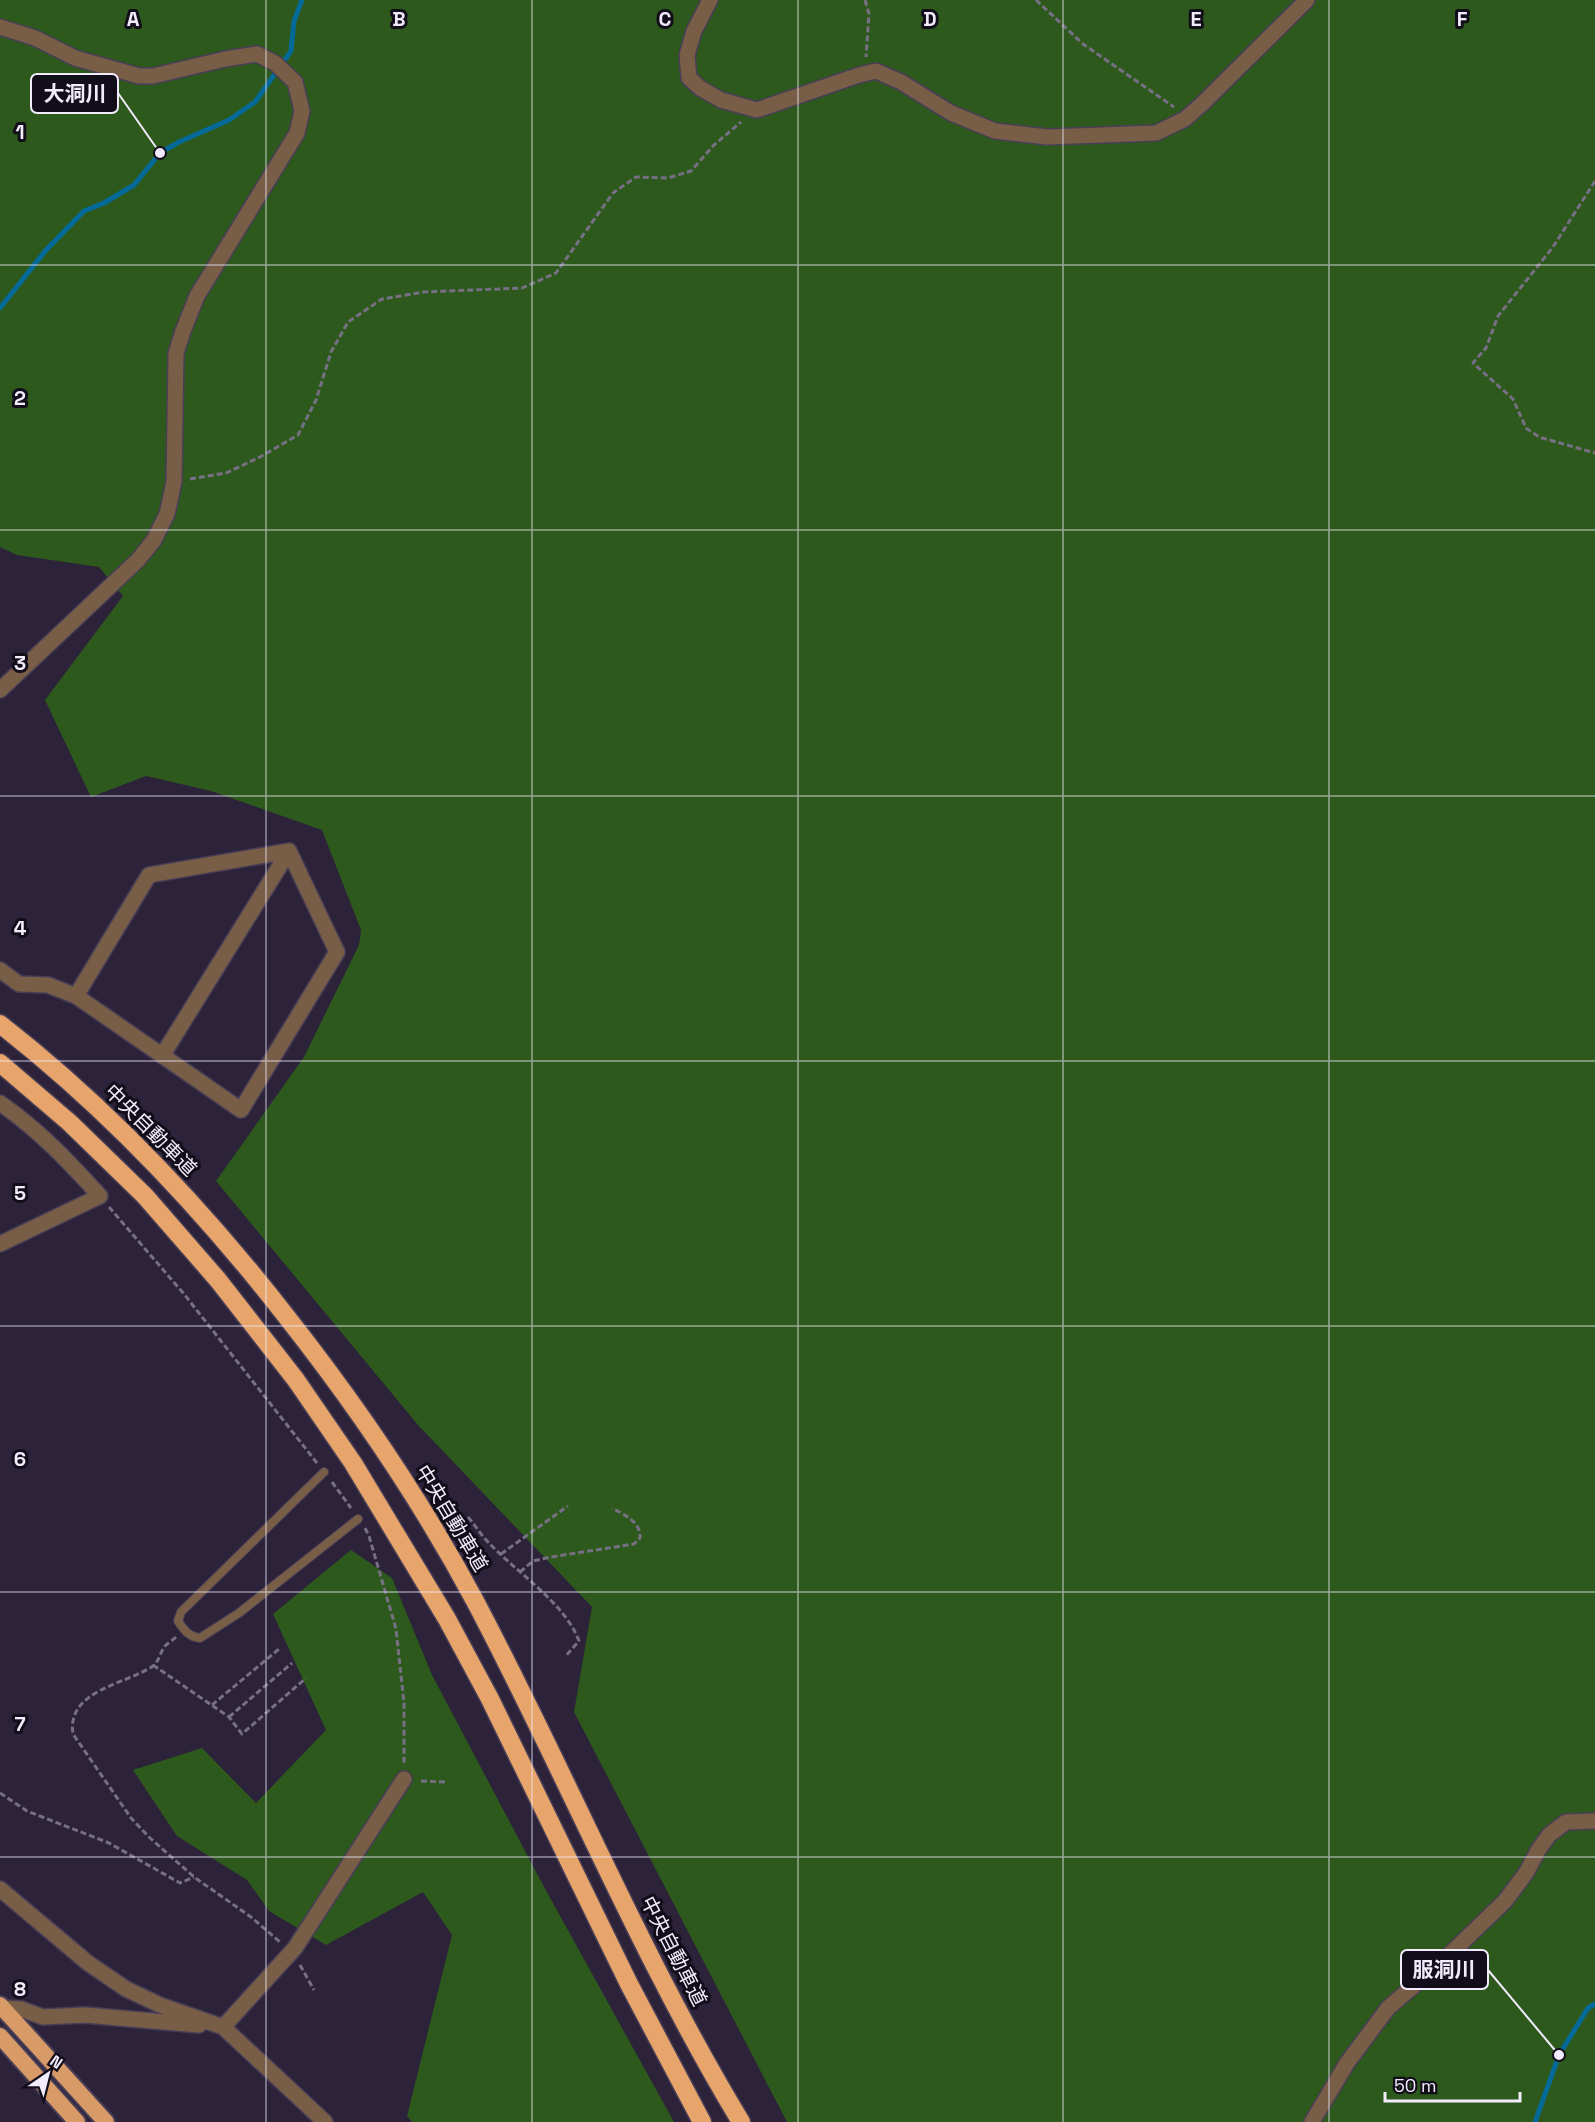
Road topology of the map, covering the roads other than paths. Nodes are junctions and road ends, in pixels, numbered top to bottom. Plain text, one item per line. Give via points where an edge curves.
1 (710, 0) edge
2 (1306, 0) edge
3 (0, 27) edge
4 (0, 690) edge
5 (289, 850) junction
6 (0, 970) edge
7 (76, 996) junction
8 (0, 1024) edge
9 (162, 1056) junction
10 (0, 1063) edge
11 (0, 1103) edge
12 (0, 1244) edge
13 (324, 1472) dead end
14 (358, 1519) dead end
15 (404, 1779) dead end
16 (1595, 1821) edge
17 (0, 1889) edge
18 (2, 2006) edge
19 (223, 2026) junction
20 (0, 2036) edge
21 (77, 2122) edge
22 (106, 2122) edge
23 (325, 2122) edge
24 (702, 2122) edge
25 (741, 2122) edge
26 (1312, 2122) edge

1 - 2 street via 687,55 689,78 721,100 756,110 876,71 951,113 994,131 1047,136 1156,133 1188,116
3 - 4 street via 75,58 139,76 258,54 275,63 295,82 302,111 297,133 197,296 176,353 174,482 168,514 138,560
5 - 7 street via 149,875
5 - 9 street
5 - 9 street via 337,952 241,1110
6 - 7 street via 19,984 48,985
7 - 9 street
8 - 25 highway, 中央自動車道 via 104,1112 170,1178 249,1269 382,1446 475,1601 641,1937
10 - 24 highway via 145,1196 218,1280 296,1380 353,1463 490,1699 629,1984
11 - 12 street via 56,1147 100,1196
13 - 14 lane via 181,1612 178,1621 184,1630 200,1638
15 - 19 street via 292,1951
16 - 26 street via 1566,1822 1549,1835 1505,1901 1388,2008 1347,2063
17 - 19 street via 88,1963 126,1989
18 - 19 street via 43,2017 85,2015
18 - 22 highway
19 - 23 street
20 - 21 highway

